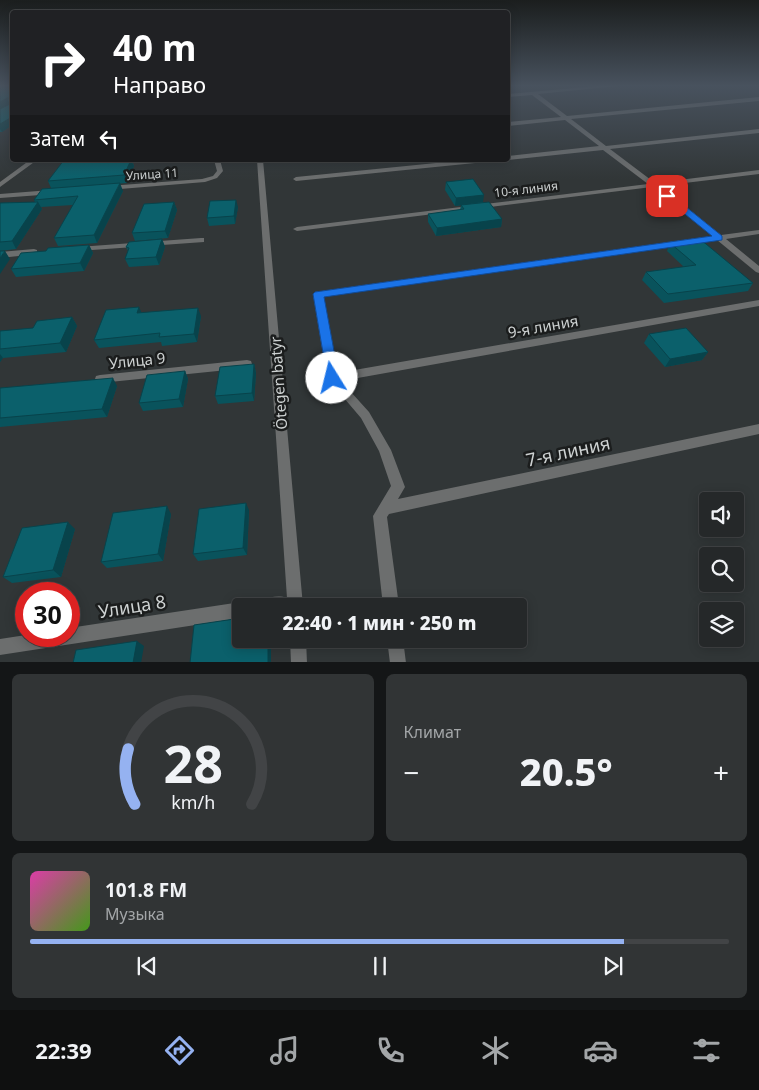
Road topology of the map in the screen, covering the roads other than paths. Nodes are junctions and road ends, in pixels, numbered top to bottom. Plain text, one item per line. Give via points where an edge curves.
1 (577, 117) edge
2 (566, 118) junction
3 (510, 124) edge
4 (759, 131) edge
5 (606, 148) junction
6 (510, 158) edge
7 (31, 162) edge
8 (218, 162) edge
9 (260, 162) edge
10 (465, 162) edge
11 (759, 172) edge
12 (296, 179) dead end
13 (0, 185) edge
14 (654, 185) junction
15 (97, 189) edge
16 (58, 192) edge
17 (0, 196) edge
18 (297, 229) dead end
19 (759, 232) edge
20 (719, 238) junction
21 (202, 240) dead end
22 (67, 250) edge
23 (48, 251) edge
24 (0, 255) edge
25 (759, 270) edge
26 (759, 304) edge
27 (246, 364) edge
28 (332, 378) junction
29 (89, 380) edge
30 (759, 429) edge
31 (385, 508) junction
32 (282, 598) edge
33 (390, 598) edge
34 (232, 611) edge
35 (0, 647) edge
36 (299, 648) edge
37 (396, 648) edge
38 (300, 662) edge
39 (398, 662) edge

1 - 2 street
2 - 3 street
2 - 5 street
4 - 5 street
5 - 6 street
5 - 14 street
7 - 13 street
8 - 15 street, Улица 11 via 220,171 215,177 203,181
9 - 32 street, Ötegen batyr
10 - 12 street
11 - 14 street, 10-я линия
14 - 18 street, 10-я линия
14 - 20 street
16 - 17 street
19 - 20 street
20 - 25 street
20 - 28 street via 318,294
21 - 22 street
23 - 24 street
26 - 28 street, 9-я линия
27 - 29 street, Улица 9
28 - 31 street via 365,415 384,450 398,487
30 - 31 street, 7-я линия
31 - 33 street via 380,516
34 - 35 street, Улица 8
36 - 38 street
37 - 39 street

